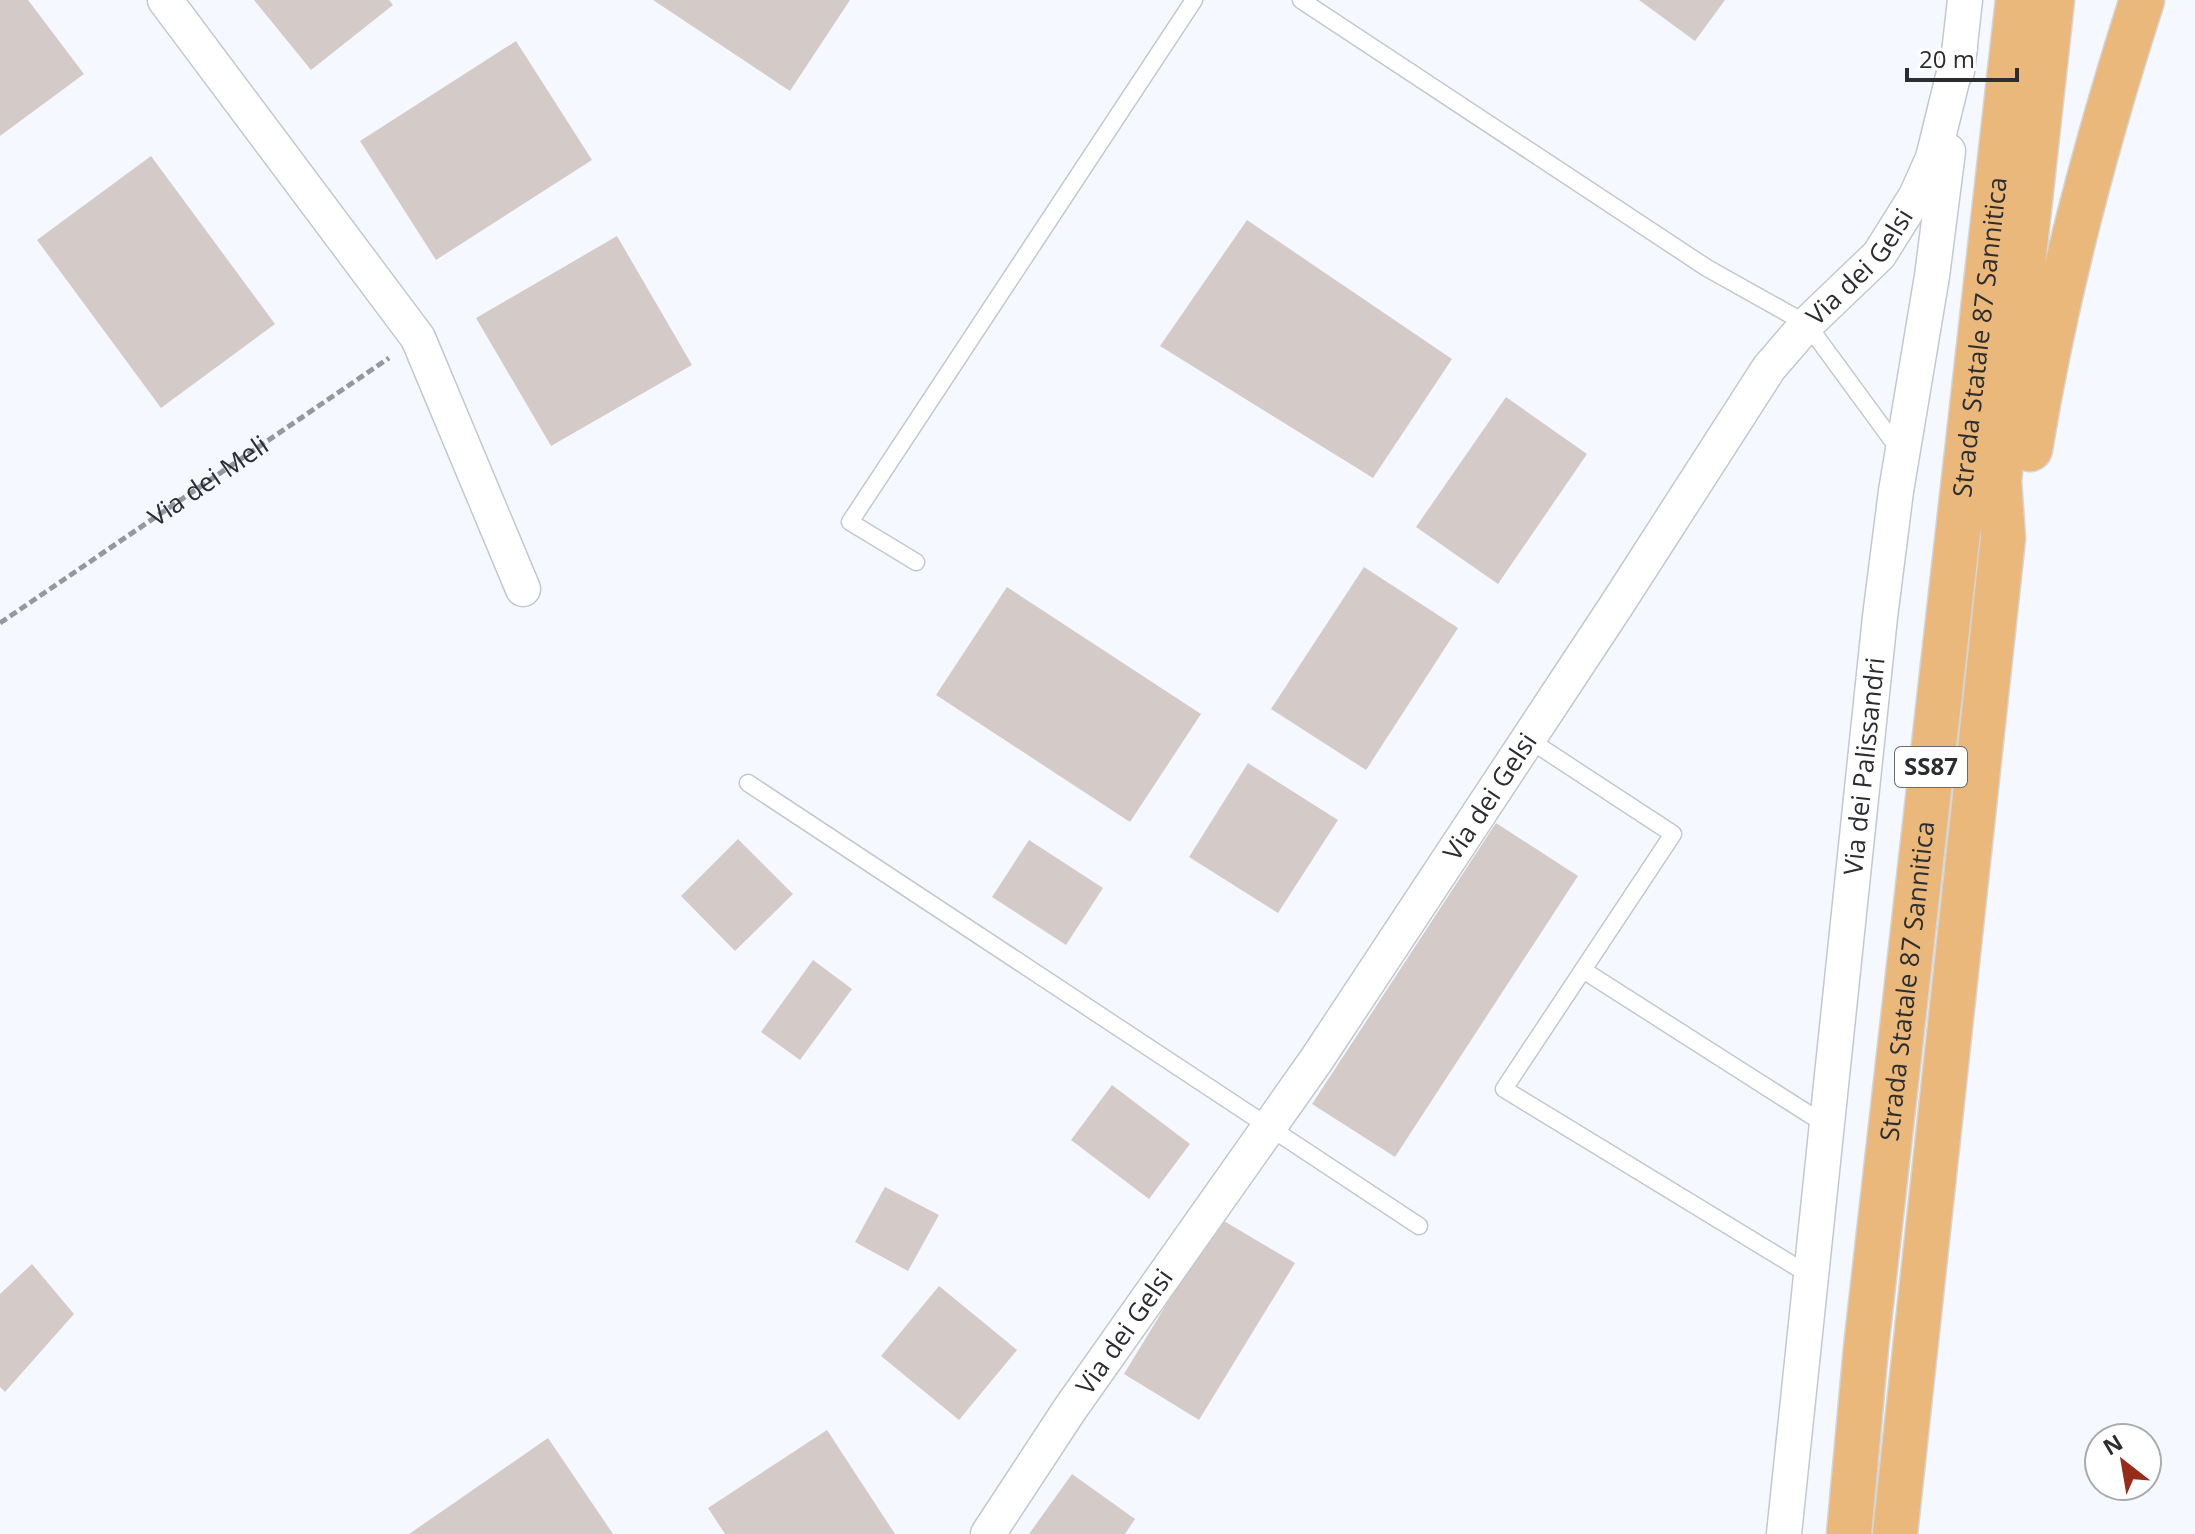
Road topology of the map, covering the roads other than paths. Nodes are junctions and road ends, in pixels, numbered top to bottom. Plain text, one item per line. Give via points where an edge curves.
1 (165, 0) edge
2 (1194, 0) edge
3 (1301, 0) edge
4 (1965, 0) edge
5 (2018, 0) edge
6 (2052, 0) edge
7 (2142, 0) edge
8 (1960, 48) junction
9 (1807, 324) junction
10 (1902, 455) junction
11 (2003, 538) junction
12 (916, 562) dead end
13 (523, 589) dead end
14 (1528, 739) junction
15 (748, 783) dead end
16 (1583, 970) junction
17 (1826, 1125) junction
18 (1270, 1126) junction
19 (1419, 1226) dead end
20 (1811, 1276) junction
21 (988, 1534) edge
22 (1784, 1534) edge
23 (1849, 1534) edge
24 (1895, 1534) edge

1 - 13 street via 418,338
2 - 12 lane via 850,522
3 - 9 lane via 1707,268
4 - 8 street, Via dei Palissandri
5 - 23 highway, Strada Statale 87 Sannitica / SS87
6 - 11 highway, SS87 via 1999,481
7 - 11 highway via 2088,183 2024,483
8 - 9 street, Via dei Gelsi via 1933,158 1916,196 1879,255
8 - 10 street, Via dei Palissandri via 1932,276
9 - 10 lane
9 - 14 street, Via dei Gelsi via 1769,368
10 - 17 street, Via dei Palissandri
11 - 24 highway, Strada Statale 87 Sannitica / SS87
14 - 16 lane via 1673,834
14 - 18 street, Via dei Gelsi
15 - 18 lane
16 - 17 lane
16 - 20 lane via 1504,1089
17 - 20 street, Via dei Palissandri
18 - 19 lane
18 - 21 street, Via dei Gelsi
20 - 22 street, Via dei Palissandri

